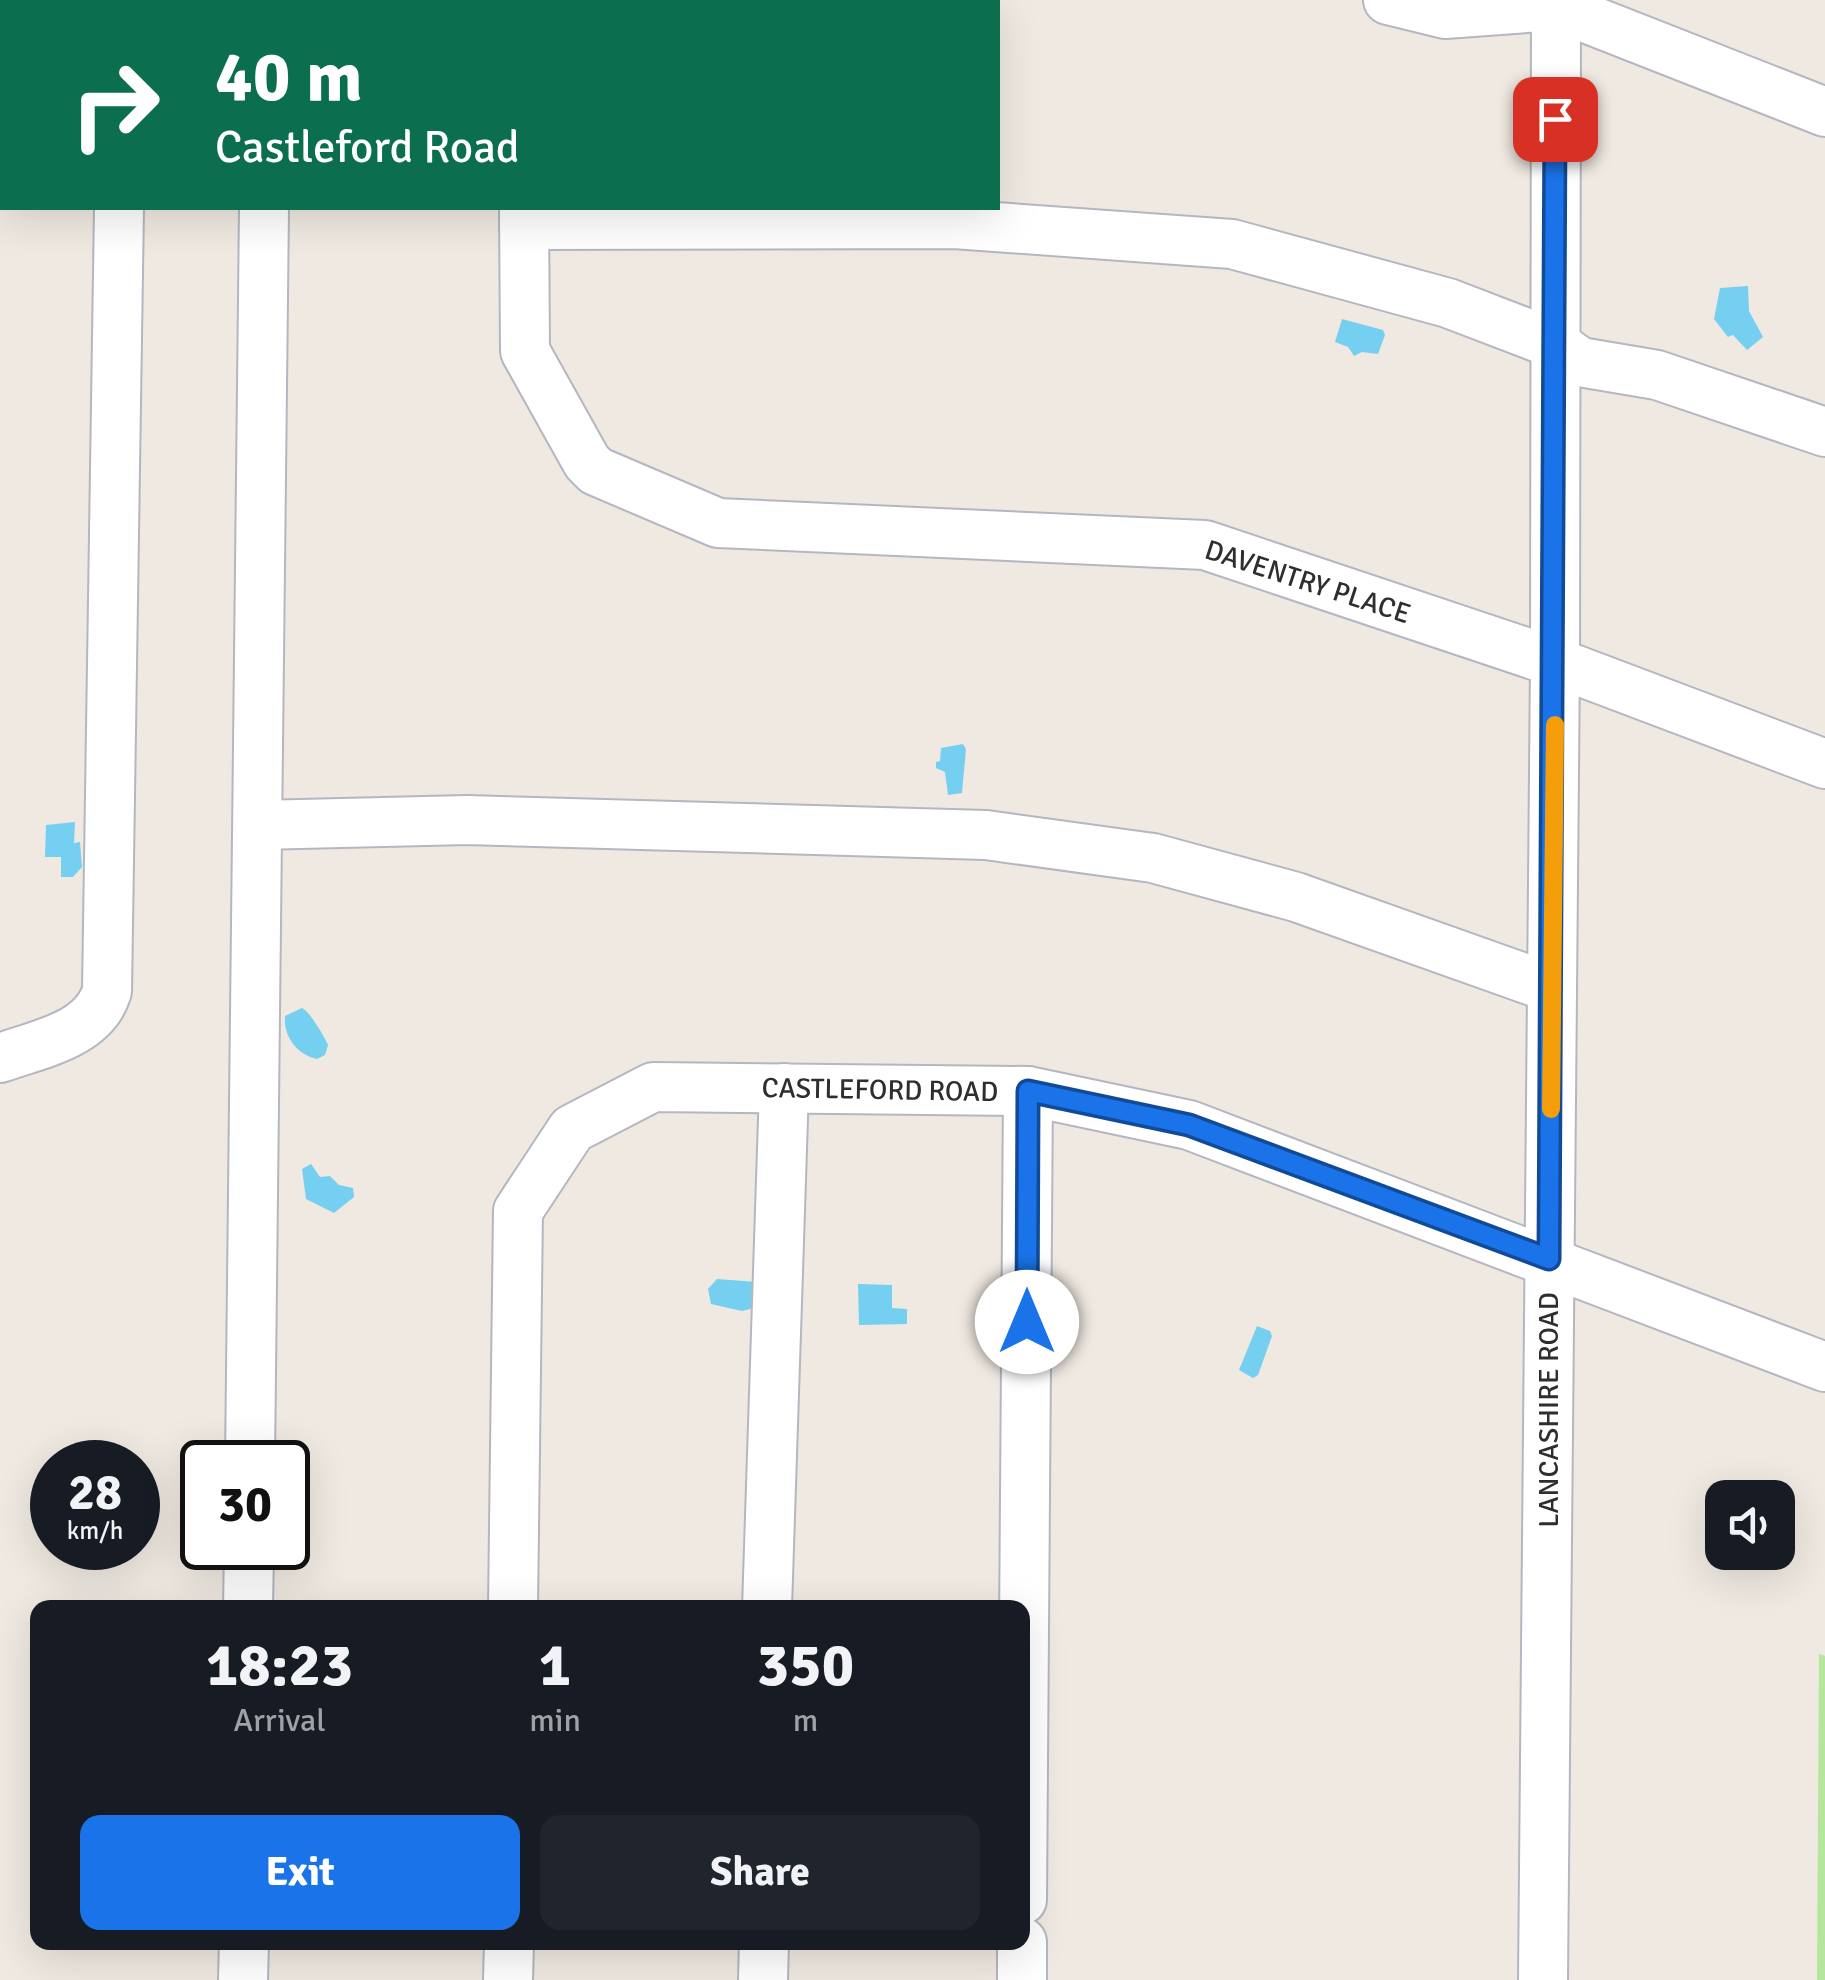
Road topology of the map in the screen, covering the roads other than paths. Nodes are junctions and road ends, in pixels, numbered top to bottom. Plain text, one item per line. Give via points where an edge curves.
1 (1388, 0) edge
2 (1555, 3) edge
3 (1825, 112) edge
4 (119, 210) edge
5 (264, 210) edge
6 (524, 216) edge
7 (1555, 344) junction
8 (1825, 432) edge
9 (1555, 662) junction
10 (1825, 764) edge
11 (258, 826) junction
12 (1552, 988) junction
13 (0, 1058) edge
14 (784, 1088) junction
15 (1028, 1091) junction
16 (1549, 1259) junction
17 (1825, 1366) edge
18 (250, 1440) edge
19 (249, 1570) edge
20 (248, 1600) edge
21 (513, 1600) edge
22 (767, 1600) edge
23 (1024, 1600) edge
24 (244, 1950) edge
25 (509, 1950) edge
26 (764, 1950) edge
27 (1022, 1950) edge
28 (243, 1980) edge
29 (508, 1980) edge
30 (763, 1980) edge
31 (1022, 1980) edge
32 (1543, 1980) edge

1 - 2 street via 1445,14
2 - 3 street
2 - 7 street, LANCASHIRE ROAD
4 - 13 street via 107,990 90,1021
5 - 11 street
6 - 7 street via 954,224 1232,244 1448,304
6 - 9 street, DAVENTRY PLACE via 525,351 587,462 718,524 1205,545
7 - 8 street via 1580,362 1657,376
7 - 9 street, LANCASHIRE ROAD
9 - 10 street, DAVENTRY PLACE
9 - 12 street, LANCASHIRE ROAD
11 - 12 street via 467,820 986,835 1153,858 1296,897
11 - 18 street
12 - 16 street, LANCASHIRE ROAD
14 - 15 street, CASTLEFORD ROAD
14 - 21 street, CASTLEFORD ROAD via 653,1087 572,1129 518,1211
14 - 22 street
15 - 16 street, CASTLEFORD ROAD via 1189,1125
15 - 23 street
16 - 17 street, CASTLEFORD ROAD
16 - 32 street, LANCASHIRE ROAD
19 - 20 street
24 - 28 street
25 - 29 street
26 - 30 street
27 - 31 street

